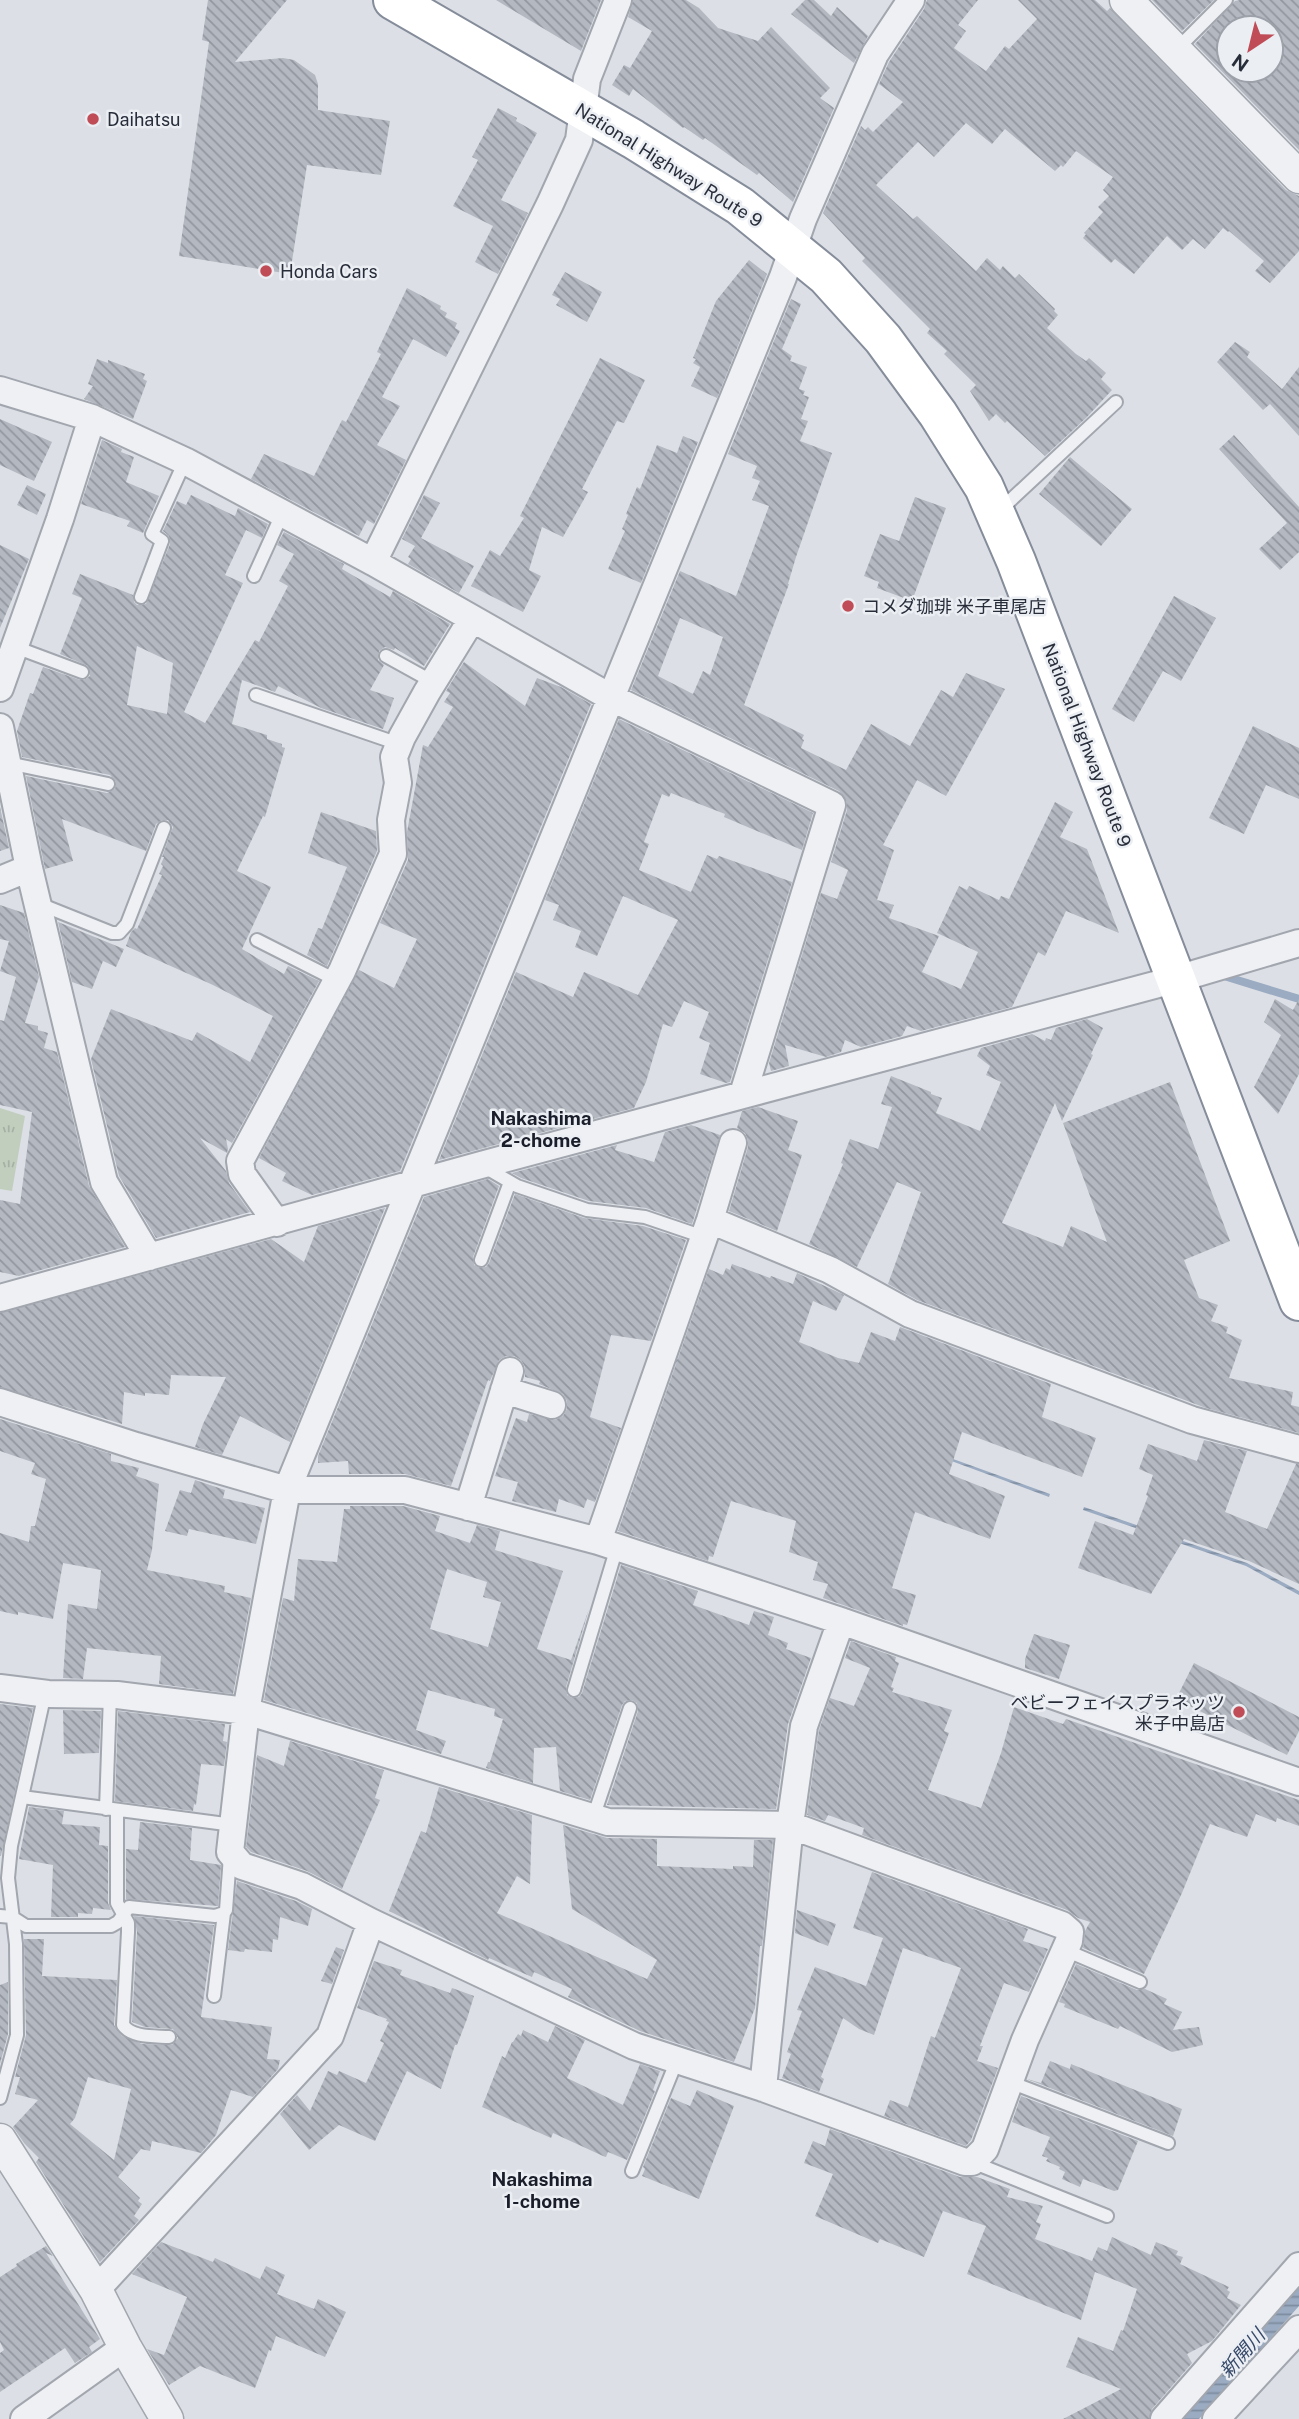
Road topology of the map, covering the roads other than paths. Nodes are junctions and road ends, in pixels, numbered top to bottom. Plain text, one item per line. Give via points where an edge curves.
1 (393, 0) edge
2 (618, 0) edge
3 (911, 0) edge
4 (1126, 0) edge
5 (1226, 0) edge
6 (1175, 51) junction
7 (584, 111) junction
8 (1296, 168) edge
9 (794, 248) junction
10 (0, 390) edge
11 (1116, 401) dead end
12 (92, 418) junction
13 (185, 461) junction
14 (283, 512) junction
15 (996, 513) junction
16 (373, 562) junction
17 (254, 576) dead end
18 (142, 597) dead end
19 (472, 619) junction
20 (15, 647) junction
21 (386, 656) dead end
22 (82, 672) dead end
23 (433, 682) junction
24 (0, 688) edge
25 (256, 695) dead end
26 (610, 697) junction
27 (0, 730) edge
28 (399, 744) junction
29 (8, 763) junction
30 (108, 784) dead end
31 (164, 828) dead end
32 (29, 868) junction
33 (0, 880) edge
34 (37, 903) junction
35 (257, 940) dead end
36 (1299, 943) edge
37 (1177, 979) junction
38 (337, 980) junction
39 (743, 1094) junction
40 (733, 1143) dead end
41 (481, 1165) junction
42 (510, 1182) junction
43 (412, 1184) junction
44 (277, 1223) junction
45 (707, 1229) junction
46 (149, 1257) junction
47 (481, 1260) dead end
48 (0, 1298) edge
49 (1299, 1301) edge
50 (0, 1402) edge
51 (552, 1405) dead end
52 (1299, 1449) edge
53 (287, 1490) junction
54 (468, 1507) junction
55 (608, 1544) junction
56 (841, 1621) junction
57 (0, 1688) edge
58 (574, 1690) dead end
59 (45, 1693) junction
60 (110, 1695) junction
61 (630, 1708) dead end
62 (246, 1712) junction
63 (1299, 1782) edge
64 (22, 1797) junction
65 (111, 1809) junction
66 (593, 1818) junction
67 (233, 1825) junction
68 (790, 1825) junction
69 (230, 1852) junction
70 (224, 1913) junction
71 (124, 1915) junction
72 (6, 1917) edge
73 (371, 1922) junction
74 (1065, 1950) junction
75 (1140, 1982) dead end
76 (214, 1996) dead end
77 (169, 2037) dead end
78 (677, 2060) junction
79 (1010, 2082) junction
80 (763, 2088) junction
81 (0, 2098) edge
82 (0, 2140) edge
83 (1168, 2143) dead end
84 (972, 2162) junction
85 (632, 2171) dead end
86 (1107, 2216) dead end
87 (1299, 2266) edge
88 (96, 2290) junction
89 (1299, 2329) edge
90 (125, 2347) junction
91 (24, 2419) edge
92 (167, 2419) edge
93 (1164, 2419) edge
94 (1216, 2419) edge

1 - 7 highway, National Highway Route 9
2 - 7 street via 587,79
3 - 9 street via 875,54
4 - 6 street
5 - 6 lane
6 - 8 street
7 - 9 highway, National Highway Route 9 via 740,206
7 - 16 street via 579,141 550,204
9 - 15 highway, National Highway Route 9 via 883,339 938,414
9 - 26 street
10 - 12 street
11 - 15 lane
12 - 13 street
12 - 20 street
13 - 14 street
13 - 18 lane via 152,534 162,541
14 - 16 street
14 - 17 lane
15 - 37 highway, National Highway Route 9
16 - 19 street
19 - 23 street
19 - 26 street
20 - 22 lane
20 - 24 street
21 - 23 lane
23 - 28 street
25 - 28 lane
26 - 39 street via 832,805
26 - 43 street
27 - 29 street
28 - 38 street via 394,757 398,783 391,820 393,854
29 - 30 lane
29 - 32 street
31 - 34 lane via 127,924 119,933
32 - 33 street
32 - 34 street
34 - 46 street via 104,1182
35 - 38 lane
36 - 37 street
37 - 39 street
37 - 49 highway, National Highway Route 9
38 - 44 street via 240,1161 242,1174
39 - 41 street
40 - 45 street
41 - 42 lane
41 - 43 street
42 - 45 lane via 587,1210
42 - 47 lane
43 - 44 street
43 - 53 street
44 - 46 street
45 - 52 street via 830,1270 910,1314 1192,1420
45 - 55 street
46 - 48 street
50 - 53 street
51 - 54 street via 507,1381
53 - 54 street via 405,1490
53 - 62 street
54 - 55 street
55 - 56 street
55 - 58 lane
56 - 63 street
56 - 68 street via 804,1726
57 - 59 street
59 - 60 street
59 - 64 lane
60 - 62 street
60 - 65 lane
61 - 66 lane
62 - 66 street
62 - 67 street
64 - 65 lane
64 - 72 lane via 11,1846
65 - 67 lane
65 - 71 lane via 117,1903
66 - 68 street
67 - 69 street
68 - 74 street via 1062,1925 1070,1932
68 - 80 street
69 - 70 lane
69 - 73 street via 242,1866 302,1886
70 - 71 lane via 215,1916 129,1907
70 - 76 lane
71 - 72 lane via 110,1926 26,1926
71 - 77 lane via 128,1932 123,2025 134,2034
72 - 81 lane via 16,1944 16,2035
73 - 78 street via 634,2046
73 - 88 street via 330,2036
74 - 75 lane
74 - 79 street
78 - 80 street
78 - 85 lane
79 - 83 lane
79 - 84 street via 985,2149
80 - 84 street
82 - 88 street
84 - 86 lane
87 - 93 street
88 - 90 street
89 - 94 street
90 - 91 street
90 - 92 street

